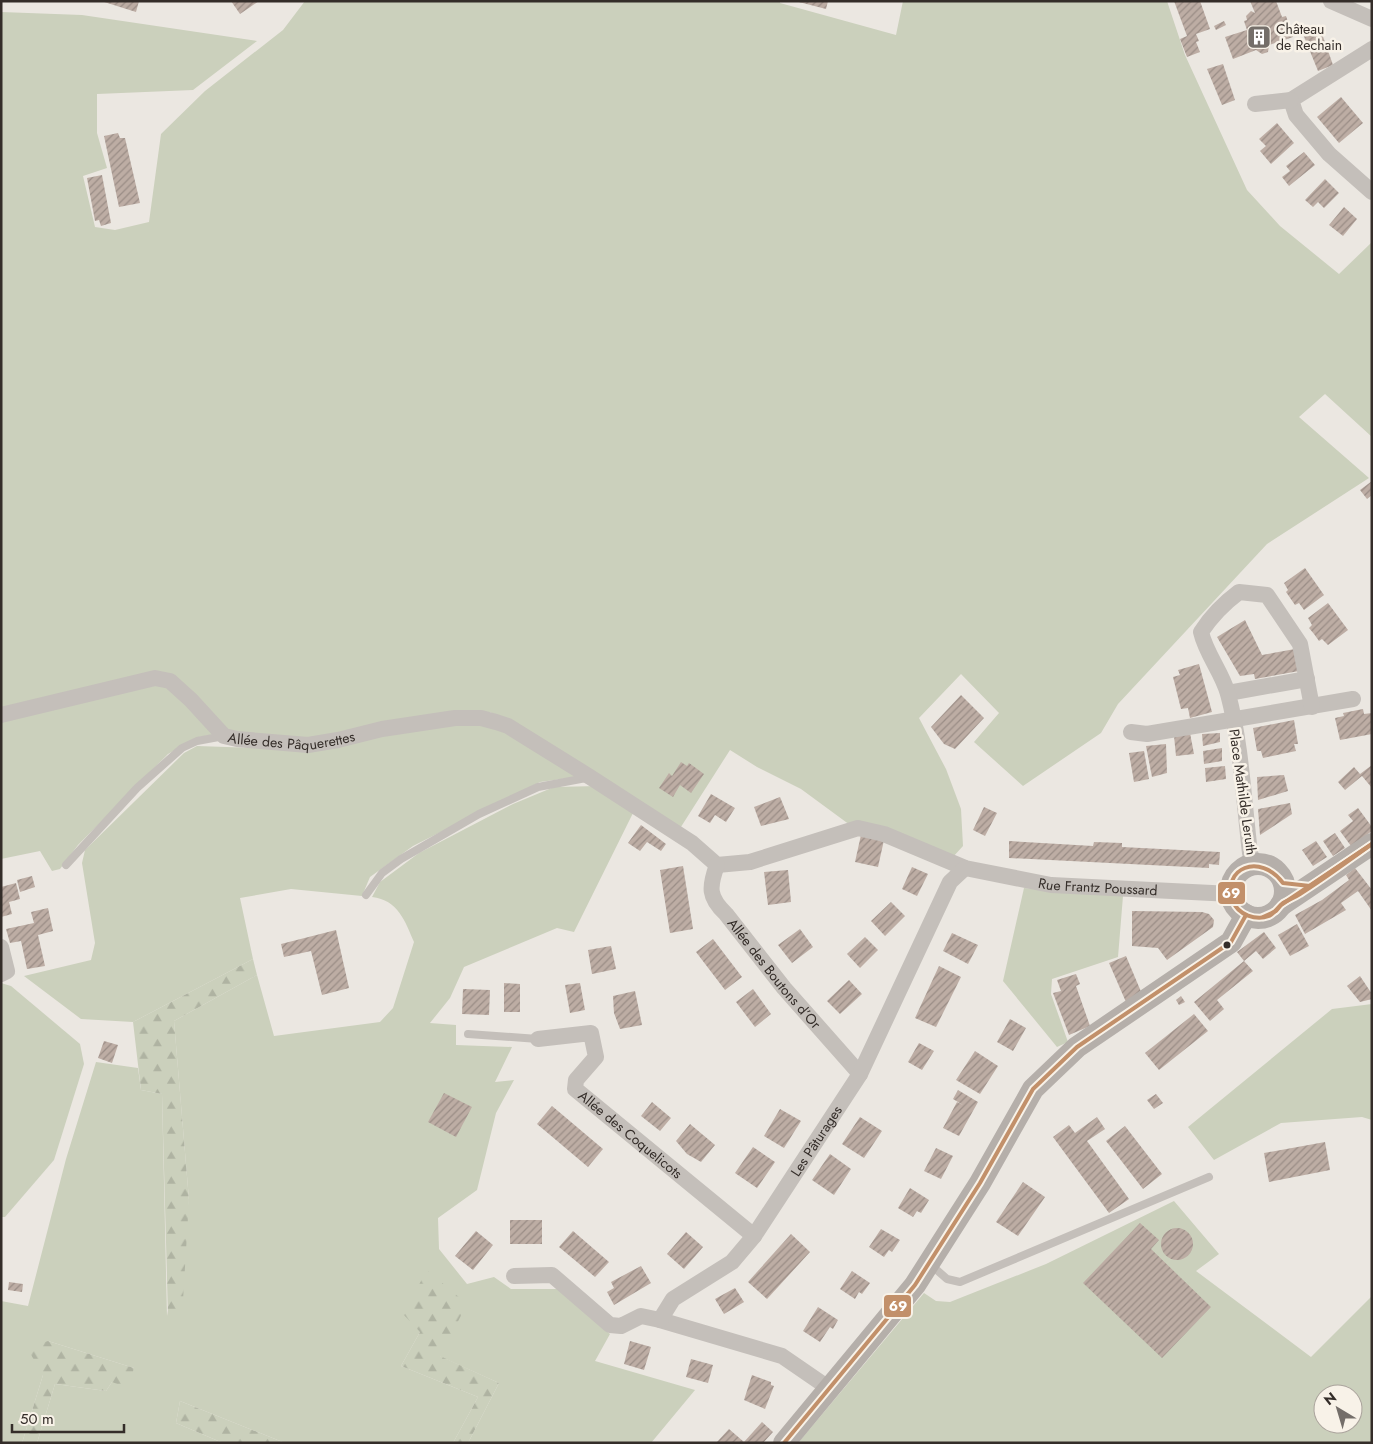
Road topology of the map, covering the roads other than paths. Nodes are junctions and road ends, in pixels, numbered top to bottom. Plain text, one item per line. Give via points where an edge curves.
1 (1331, 1) edge
2 (1372, 18) edge
3 (1372, 49) edge
4 (1292, 100) junction
5 (1255, 104) dead end
6 (1372, 192) edge
7 (1307, 679) junction
8 (1228, 693) junction
9 (1353, 699) dead end
10 (1312, 707) junction
11 (1, 715) edge
12 (1233, 718) junction
13 (1131, 732) dead end
14 (224, 736) junction
15 (590, 777) junction
16 (1372, 844) edge
17 (717, 864) junction
18 (66, 865) dead end
19 (1255, 865) junction
20 (965, 868) junction
21 (1284, 883) junction
22 (1310, 886) junction
23 (1232, 894) junction
24 (366, 895) dead end
25 (1281, 905) junction
26 (1246, 915) junction
27 (1, 947) edge
28 (1, 974) edge
29 (468, 1034) dead end
30 (538, 1039) joint
31 (860, 1074) junction
32 (1209, 1177) dead end
33 (754, 1236) junction
34 (929, 1264) junction
35 (514, 1276) dead end
36 (660, 1320) junction
37 (830, 1389) junction
38 (784, 1443) edge

1 - 2 street
3 - 4 street
4 - 5 street
4 - 6 street via 1296,115 1329,154
7 - 8 street
7 - 8 street, Place Mathilde Leruth via 1300,644 1267,595 1239,592 1210,617 1201,632 1204,645
7 - 10 street, Place Mathilde Leruth
8 - 12 street, Place Mathilde Leruth
9 - 10 street, Place Mathilde Leruth
10 - 12 street, Place Mathilde Leruth
11 - 14 street, Allée des Pâquerettes via 155,678 170,682
12 - 13 street, Place Mathilde Leruth via 1147,734
12 - 19 street, Place Mathilde Leruth via 1250,853
14 - 15 street, Allée des Pâquerettes via 273,744 308,745 437,721 481,718 508,726
14 - 18 lane via 197,741 182,748 143,783
15 - 17 street, Allée des Pâquerettes via 692,843
15 - 24 lane via 538,787 479,814 401,859 382,873
16 - 22 street
17 - 20 street via 750,862 858,828 884,834
17 - 31 street, Allée des Boutons d’Or via 711,893 716,904
19 - 21 street via 1272,869
19 - 23 street via 1247,867 1235,878
20 - 23 street, Rue Frantz Poussard via 1051,885
20 - 31 street, Les Pâturages via 950,882
21 - 22 street
21 - 25 street
22 - 25 street
23 - 26 street via 1236,906
25 - 26 street via 1268,916
26 - 34 street via 1230,942 1077,1047 1038,1083
27 - 28 street via 7,971
29 - 30 lane
30 - 33 street, Allée des Coquelicots via 591,1033 596,1057 576,1080 575,1089
31 - 33 street, Les Pâturages
32 - 34 lane via 960,1282 948,1279
33 - 36 street, Les Pâturages via 732,1262 674,1299
34 - 37 street
35 - 36 street via 552,1275 610,1325 621,1326 641,1316
36 - 37 street via 782,1356
37 - 38 street

